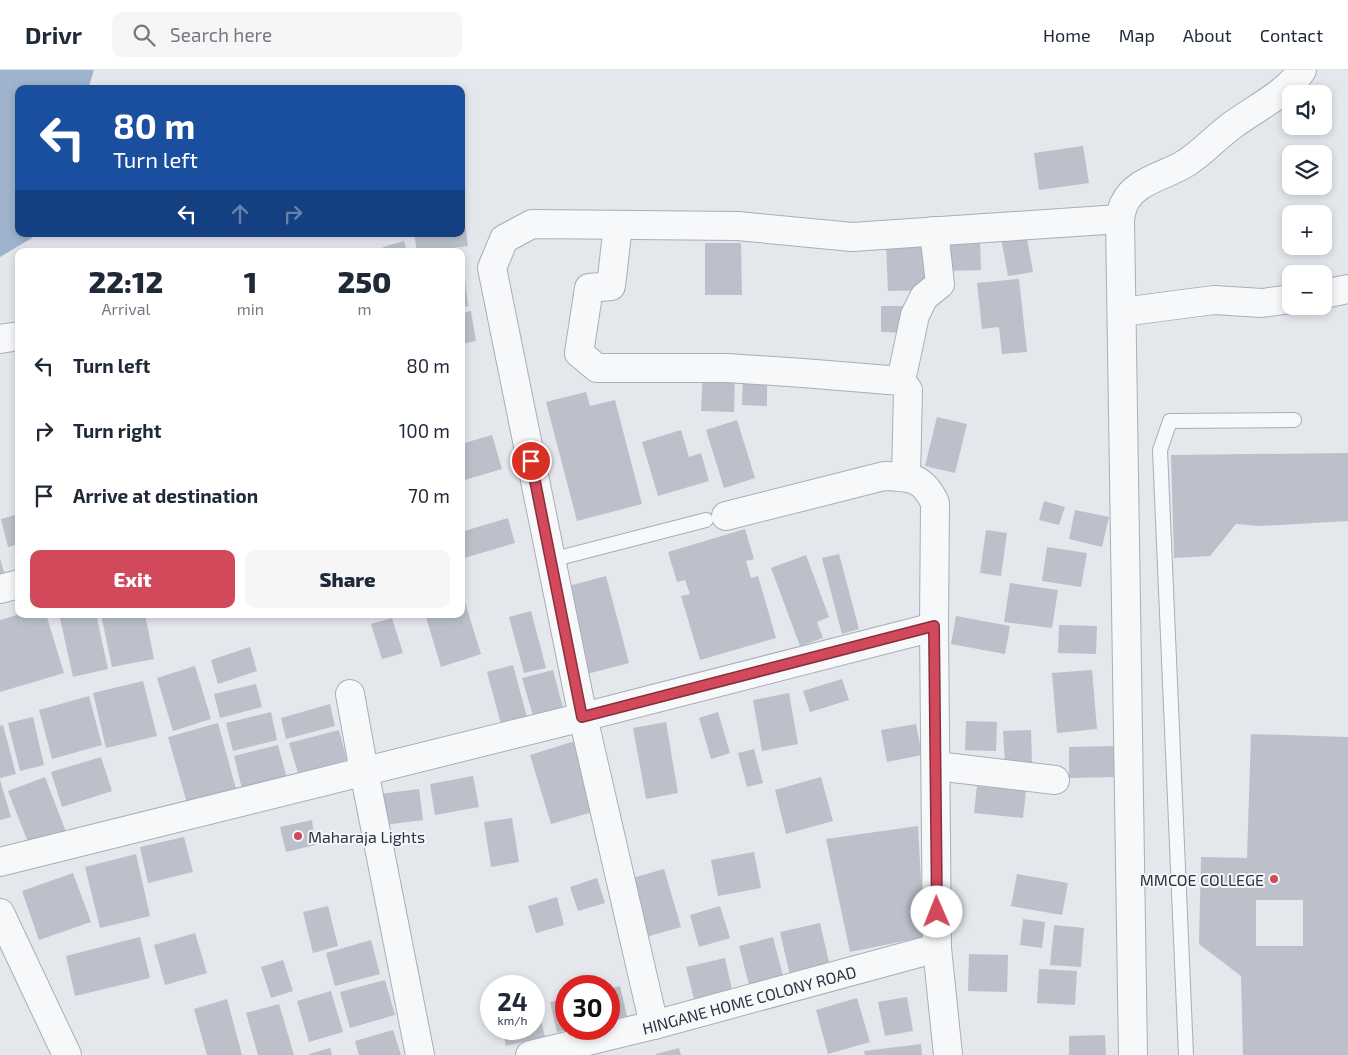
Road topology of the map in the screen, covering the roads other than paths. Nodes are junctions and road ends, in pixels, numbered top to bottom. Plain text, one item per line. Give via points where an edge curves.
1 (1302, 70) edge
2 (1120, 219) junction
3 (618, 224) junction
4 (934, 231) junction
5 (1348, 289) edge
6 (1332, 292) edge
7 (1282, 300) edge
8 (1122, 312) junction
9 (15, 337) edge
10 (0, 339) edge
11 (901, 380) junction
12 (1294, 420) dead end
13 (906, 477) junction
14 (716, 518) joint
15 (551, 560) junction
16 (15, 585) edge
17 (0, 589) edge
18 (934, 626) junction
19 (350, 694) dead end
20 (582, 717) junction
21 (936, 766) junction
22 (364, 771) junction
23 (1055, 780) dead end
24 (0, 862) edge
25 (0, 913) edge
26 (938, 948) junction
27 (654, 1025) junction
28 (67, 1055) edge
29 (420, 1055) edge
30 (530, 1055) edge
31 (948, 1055) edge
32 (1133, 1055) edge
33 (1186, 1055) edge

1 - 2 street via 1287,87 1184,164 1132,192 1124,203
2 - 4 street
2 - 8 street
3 - 4 street via 738,226 852,237
3 - 11 street via 611,286 589,288 579,353 597,368 727,368
3 - 15 street via 532,224 504,238 492,268
4 - 11 street via 940,284 924,297 915,315
5 - 6 street
7 - 8 street via 1262,303 1214,300
8 - 32 street
9 - 10 street
11 - 13 street via 908,390
12 - 33 lane via 1170,421 1160,450
13 - 14 street via 884,476
13 - 18 street via 919,482 930,492 935,503
14 - 15 lane
15 - 20 street
16 - 17 street
18 - 20 street
18 - 21 street
19 - 22 street
20 - 22 street
20 - 27 street
21 - 23 street
21 - 26 street
22 - 24 street
22 - 29 street
25 - 28 street
26 - 27 street, HINGANE HOME COLONY ROAD
26 - 31 street
27 - 30 street, HINGANE HOME COLONY ROAD

